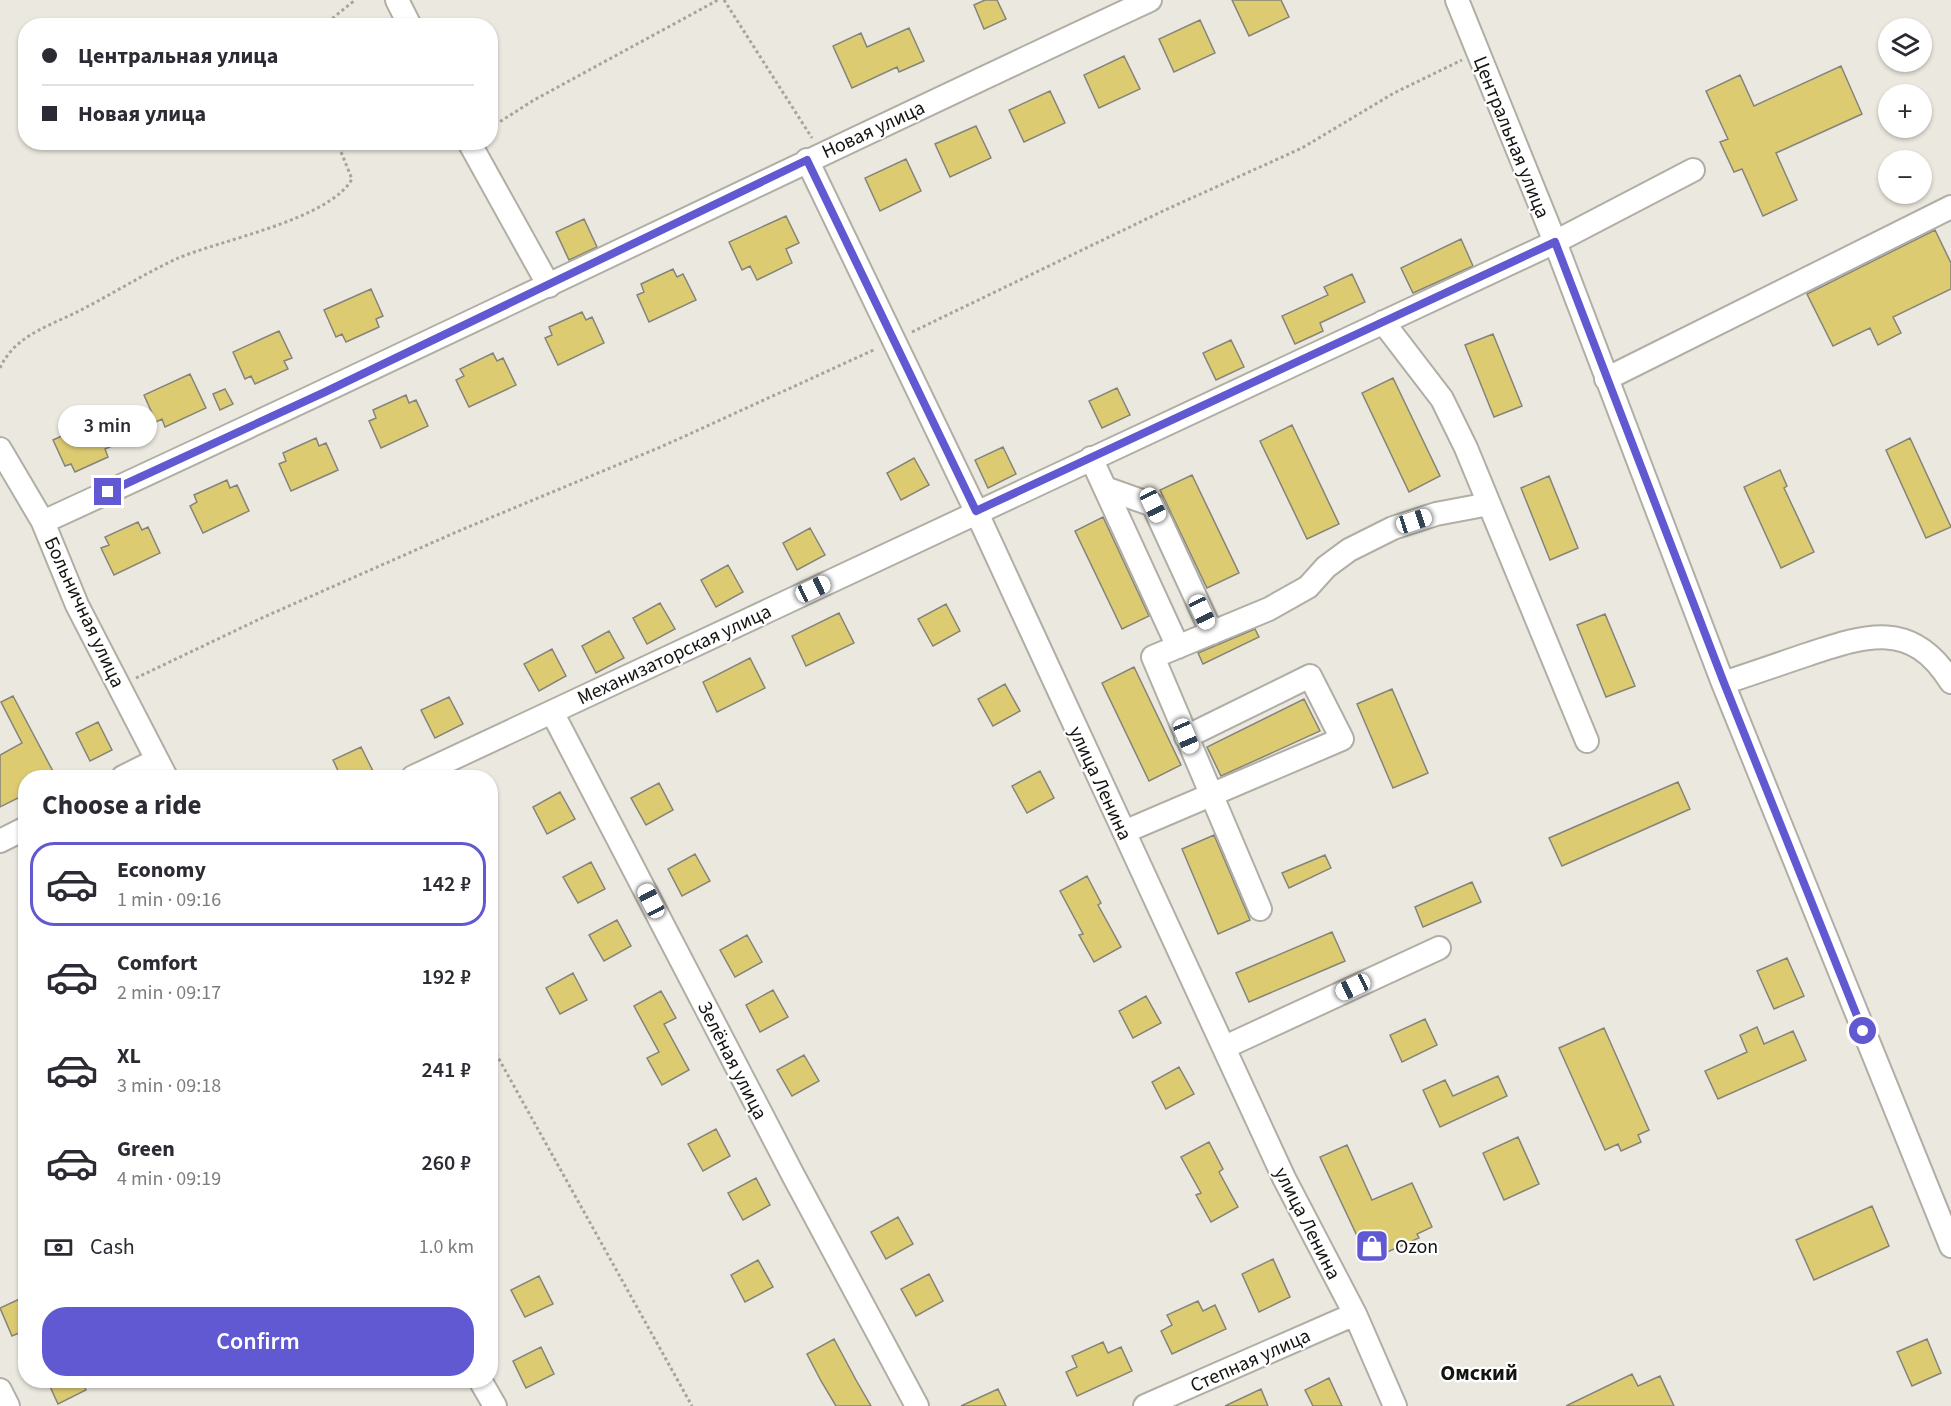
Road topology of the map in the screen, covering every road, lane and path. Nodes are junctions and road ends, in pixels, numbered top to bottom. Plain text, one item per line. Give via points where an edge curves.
1 (356, 0) edge
2 (398, 0) edge
3 (718, 0) edge
4 (724, 0) edge
5 (1150, 0) edge
6 (1457, 0) edge
7 (333, 18) edge
8 (406, 18) edge
9 (1477, 52) junction
10 (498, 124) edge
11 (340, 150) edge
12 (473, 150) edge
13 (814, 157) junction
14 (1693, 170) dead end
15 (1951, 207) edge
16 (1555, 242) junction
17 (549, 286) junction
18 (1383, 322) junction
19 (894, 340) junction
20 (0, 368) edge
21 (1606, 379) junction
22 (0, 449) edge
23 (1091, 458) junction
24 (1106, 488) junction
25 (1489, 504) junction
26 (976, 511) junction
27 (43, 522) junction
28 (1212, 633) junction
29 (1178, 647) junction
30 (1951, 682) edge
31 (1724, 683) junction
32 (119, 686) junction
33 (552, 712) junction
34 (1186, 736) junction
35 (1587, 741) dead end
36 (162, 768) edge
37 (428, 770) edge
38 (1211, 796) junction
39 (18, 832) edge
40 (1124, 832) junction
41 (0, 841) edge
42 (1260, 909) dead end
43 (1439, 948) dead end
44 (1225, 1047) junction
45 (498, 1057) edge
46 (1942, 1202) edge
47 (1951, 1246) edge
48 (1355, 1314) junction
49 (485, 1388) edge
50 (0, 1390) edge
51 (8, 1406) edge
52 (495, 1406) edge
53 (692, 1406) edge
54 (917, 1406) edge
55 (1145, 1406) edge
56 (1395, 1406) edge

1 - 7 path
2 - 8 street
3 - 10 path via 534,100
4 - 13 path
5 - 13 street, Новая улица
6 - 9 street, Центральная улица
9 - 16 street, Центральная улица
9 - 19 path via 1394,93 1302,148
11 - 20 path via 352,179 346,190 315,208 242,238 177,258 30,335 11,350
12 - 17 street
13 - 17 street, Новая улица
13 - 19 street, улица Ленина
14 - 16 street, Механизаторская улица
15 - 21 street
16 - 18 street, Механизаторская улица
16 - 21 street, Центральная улица
17 - 27 street, Новая улица
18 - 23 street, Механизаторская улица
18 - 25 street via 1442,399
19 - 26 street, улица Ленина
19 - 32 path via 663,446 275,612
21 - 31 street, Центральная улица
22 - 27 street, Больничная улица
23 - 24 street
23 - 26 street, Механизаторская улица
24 - 28 street via 1153,505
24 - 29 street
25 - 28 street via 1436,514 1393,528 1349,550 1308,587
25 - 35 street
26 - 33 street, Механизаторская улица
26 - 40 street, улица Ленина
27 - 32 street, Больничная улица via 76,605
28 - 29 street
29 - 34 street via 1153,657
30 - 31 street via 1923,649 1898,638 1859,638
31 - 46 street, Центральная улица
32 - 36 street, Больничная улица
33 - 37 street, Механизаторская улица
33 - 54 street, Зелёная улица
34 - 38 street
34 - 38 street via 1310,675 1342,739
38 - 40 street
38 - 42 street
39 - 41 street
40 - 44 street, улица Ленина
43 - 44 street
44 - 48 street, улица Ленина via 1284,1178
45 - 53 path
46 - 47 street, Центральная улица
48 - 55 street, Степная улица
48 - 56 street, улица Ленина
49 - 52 street
50 - 51 street

